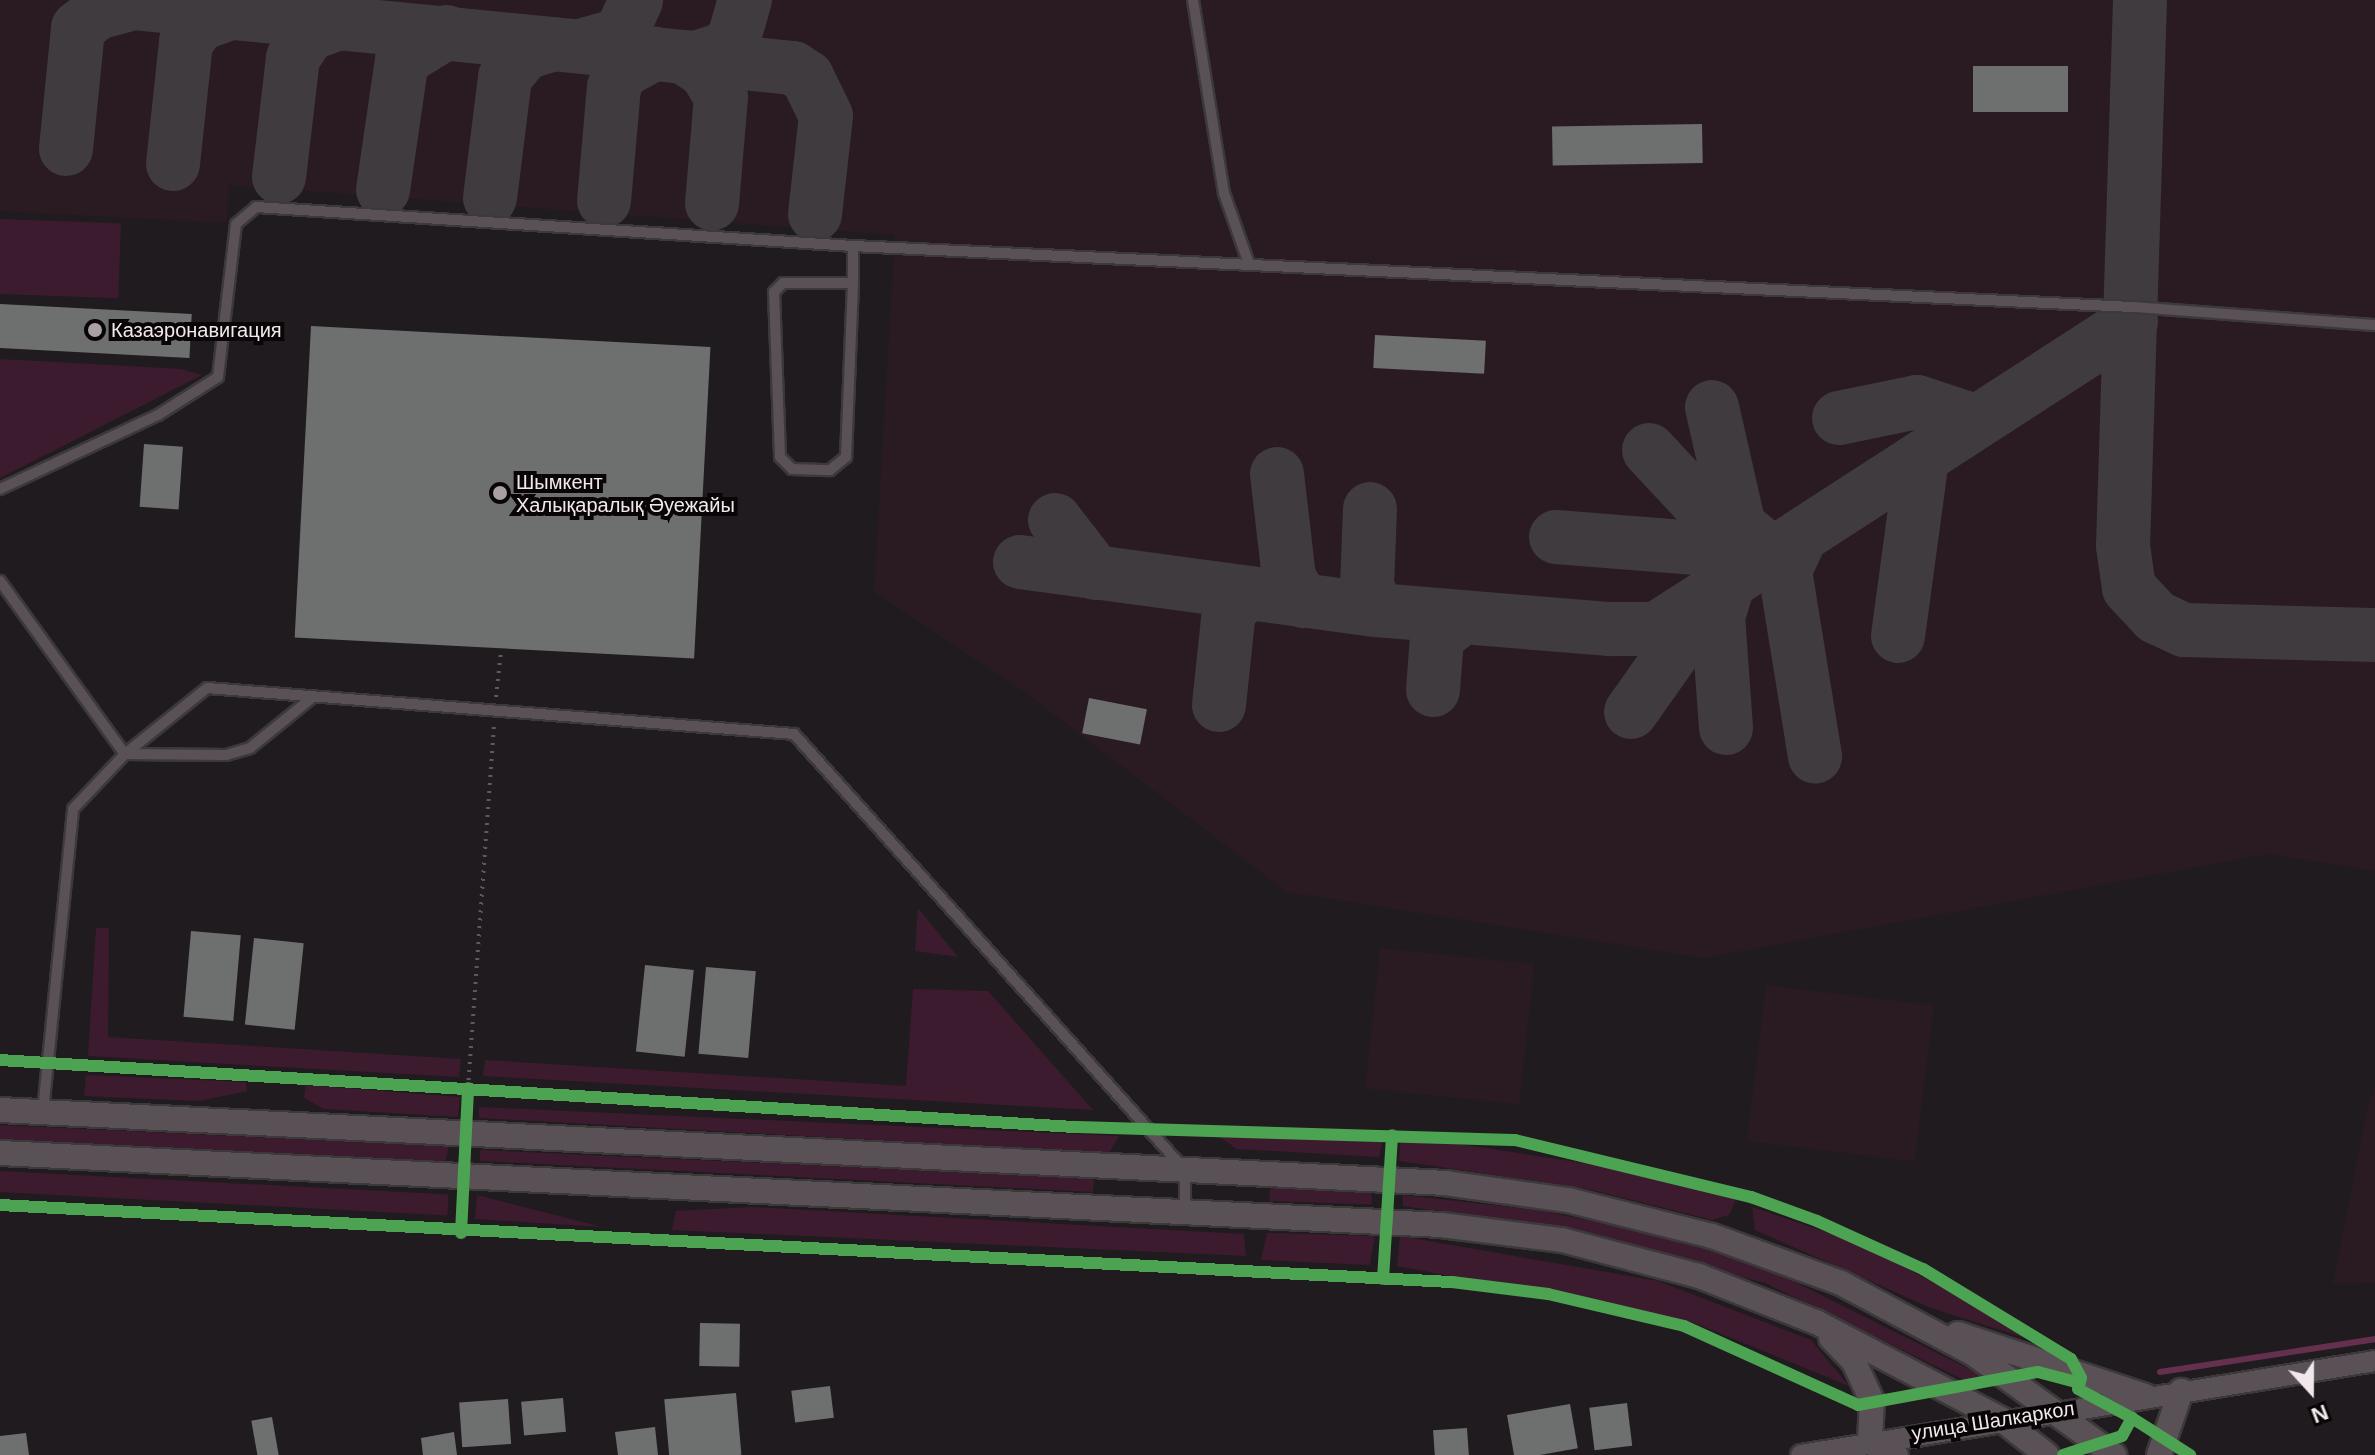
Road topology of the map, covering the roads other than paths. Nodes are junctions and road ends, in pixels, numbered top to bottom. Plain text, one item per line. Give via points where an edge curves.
1 (1193, 0) edge
2 (853, 246) junction
3 (1249, 264) junction
4 (853, 283) junction
5 (2375, 325) edge
6 (0, 489) edge
7 (0, 581) edge
8 (314, 696) junction
9 (125, 754) junction
10 (0, 1110) edge
11 (43, 1113) junction
12 (0, 1153) edge
13 (1185, 1170) junction
14 (1185, 1212) junction
15 (1901, 1317) junction
16 (1816, 1322) junction
17 (2375, 1361) edge
18 (2181, 1391) junction
19 (2145, 1396) junction
20 (2059, 1410) junction
21 (2001, 1419) junction
22 (1870, 1442) junction
23 (1801, 1455) edge
24 (1896, 1455) edge
25 (2047, 1455) edge
26 (2114, 1455) edge
27 (2159, 1455) edge

1 - 3 lane via 1224,193
2 - 3 lane
2 - 4 lane
2 - 6 lane via 247,210 236,224 218,377 158,415
3 - 5 lane via 2134,307
4 - 4 lane via 846,457 830,470 792,469 780,457 774,292 783,283
7 - 9 lane
8 - 9 lane via 250,748 226,755
8 - 9 lane via 207,688
8 - 13 lane via 794,734
9 - 11 lane via 73,809
10 - 11 street
11 - 13 street
12 - 14 street
13 - 14 lane
13 - 15 street via 1445,1183 1568,1200 1712,1236 1841,1283
14 - 16 street via 1441,1225 1562,1240 1699,1276
15 - 19 street
15 - 20 street via 1974,1354
16 - 21 street
16 - 22 street via 1854,1362 1866,1388
17 - 18 street, улица Шалкаркол
18 - 19 street, улица Шалкаркол
18 - 27 street
19 - 20 street, улица Шалкаркол
20 - 21 street, улица Шалкаркол
20 - 26 street
21 - 22 street, улица Шалкаркол
21 - 25 street
22 - 23 street, улица Шалкаркол
22 - 24 street

